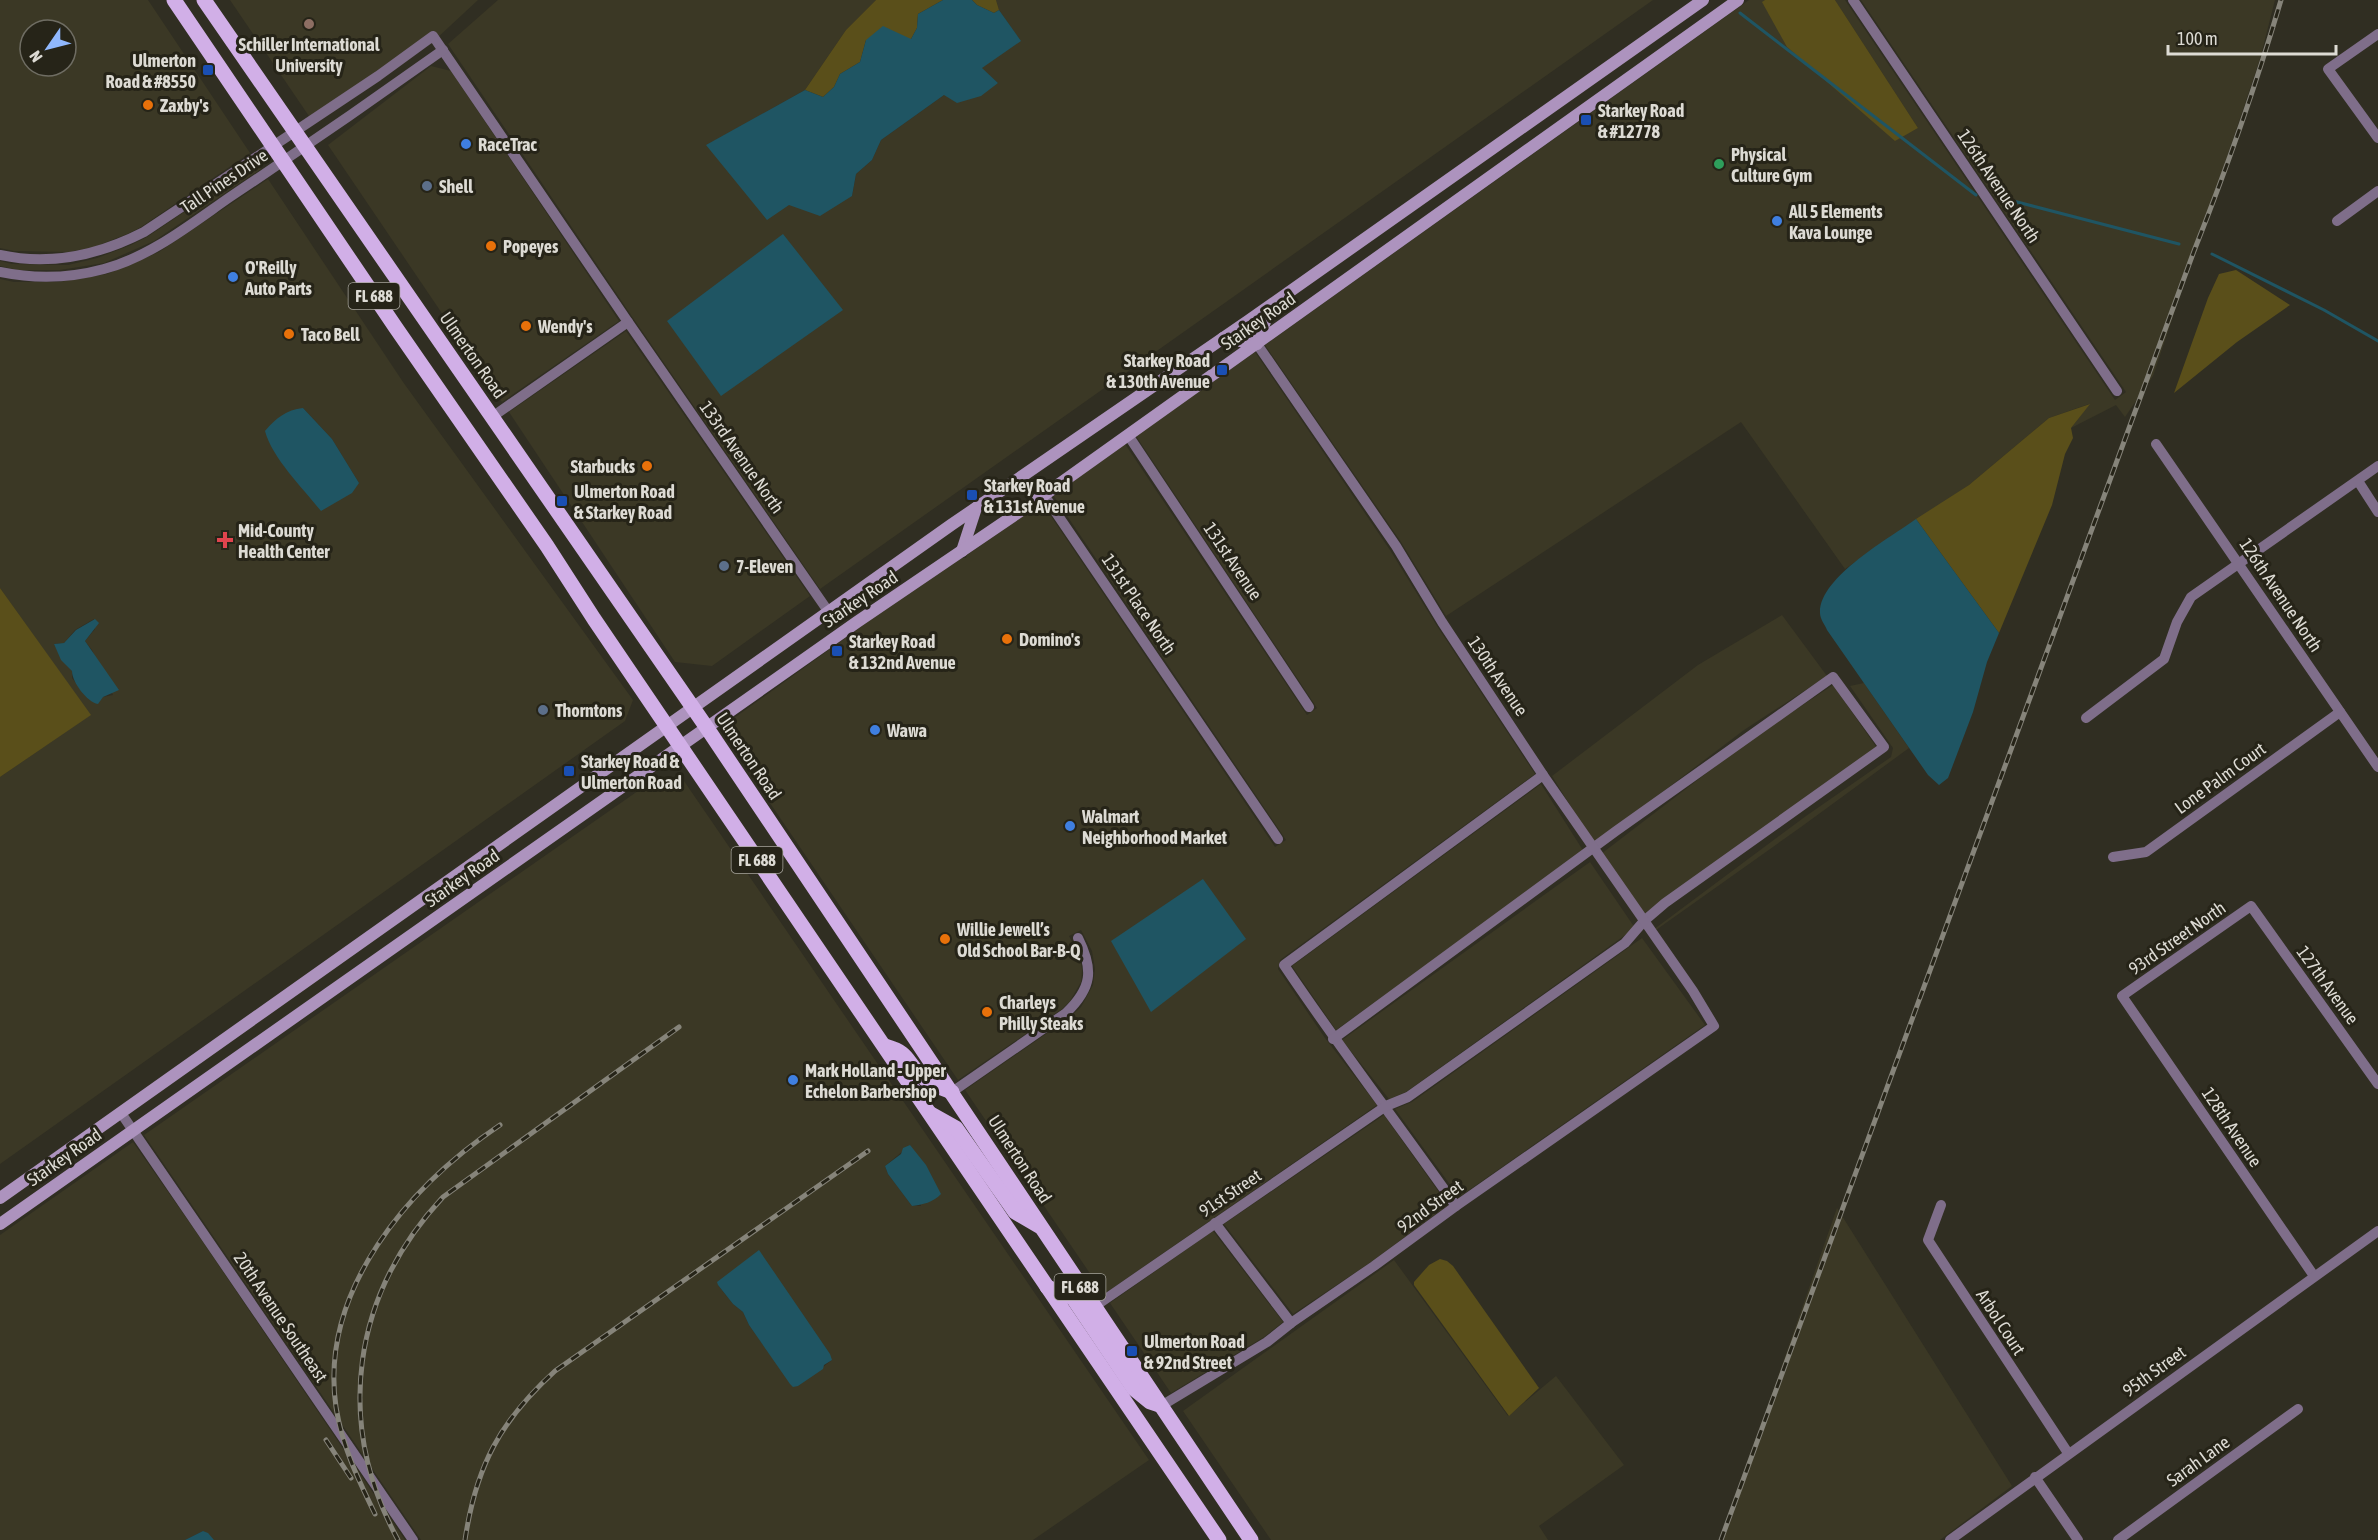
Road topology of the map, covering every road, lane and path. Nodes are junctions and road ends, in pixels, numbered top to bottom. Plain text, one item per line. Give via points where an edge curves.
1 (174, 0) edge
2 (204, 0) edge
3 (1703, 0) edge
4 (1738, 0) edge
5 (1853, 0) edge
6 (2378, 34) edge
7 (433, 36) joint
8 (443, 50) junction
9 (294, 132) junction
10 (2378, 138) edge
11 (272, 145) junction
12 (305, 147) junction
13 (284, 162) junction
14 (2378, 191) edge
15 (2337, 221) dead end
16 (0, 255) edge
17 (1322, 268) junction
18 (0, 273) edge
19 (628, 322) junction
20 (1223, 338) junction
21 (1257, 344) junction
22 (2117, 391) dead end
23 (492, 417) junction
24 (1128, 435) junction
25 (2156, 444) dead end
26 (2378, 466) edge
27 (2358, 481) junction
28 (1044, 495) junction
29 (976, 508) junction
30 (2378, 512) edge
31 (962, 551) junction
32 (2240, 563) junction
33 (828, 611) junction
34 (692, 707) junction
35 (1309, 707) dead end
36 (2340, 712) junction
37 (2086, 718) dead end
38 (667, 726) junction
39 (707, 728) junction
40 (681, 746) junction
41 (2378, 767) edge
42 (1543, 775) junction
43 (1278, 839) dead end
44 (1595, 848) junction
45 (2113, 857) dead end
46 (2251, 906) joint
47 (1644, 921) junction
48 (1078, 938) dead end
49 (2122, 996) joint
50 (1714, 1026) joint
51 (1333, 1039) junction
52 (885, 1046) junction
53 (2378, 1084) edge
54 (952, 1092) junction
55 (1386, 1106) junction
56 (929, 1112) junction
57 (121, 1113) junction
58 (134, 1131) junction
59 (0, 1198) edge
60 (1941, 1205) dead end
61 (1456, 1206) junction
62 (1215, 1223) junction
63 (0, 1224) edge
64 (1041, 1227) junction
65 (2378, 1231) edge
66 (2314, 1276) junction
67 (1047, 1287) junction
68 (1094, 1308) junction
69 (1291, 1323) junction
70 (1161, 1406) junction
71 (2298, 1409) dead end
72 (2068, 1453) junction
73 (2035, 1477) junction
74 (1219, 1539) edge
75 (413, 1540) edge
76 (1251, 1540) edge
77 (1950, 1540) edge
78 (2079, 1540) edge
79 (2118, 1540) edge

1 - 11 main road, FL 688
2 - 9 main road, Ulmerton Road / FL 688
3 - 17 main road, Starkey Road
4 - 21 main road, Starkey Road
5 - 22 street, 126th Avenue North
6 - 10 street via 2328,69
7 - 8 street, 133rd Avenue North
7 - 9 street, Tall Pines Drive
8 - 12 street, Tall Pines Drive
8 - 19 street, 133rd Avenue North
9 - 11 street, Tall Pines Drive
9 - 12 main road, Ulmerton Road / FL 688
11 - 13 main road, FL 688
11 - 16 street, Tall Pines Drive via 129,240 69,258
12 - 13 street, Tall Pines Drive
12 - 23 main road, Ulmerton Road / FL 688
13 - 18 street, Tall Pines Drive via 157,246 105,269 60,276
13 - 38 main road, FL 688
14 - 15 street
17 - 20 main road, Starkey Road
17 - 21 main road via 1319,279 1268,314
19 - 23 street
19 - 33 street, 133rd Avenue North
20 - 21 main road
20 - 29 main road, Starkey Road
21 - 24 main road, Starkey Road
21 - 42 street, 130th Avenue via 1396,546
23 - 34 main road, Ulmerton Road / FL 688
24 - 28 main road, Starkey Road
24 - 35 street, 131st Avenue
25 - 32 street, 126th Avenue North
26 - 27 street
27 - 30 street
27 - 32 street
28 - 31 main road, Starkey Road
28 - 43 street, 131st Place North
29 - 31 main road
29 - 33 main road, Starkey Road
31 - 39 main road, Starkey Road
32 - 36 street, 126th Avenue North
32 - 37 street via 2191,597 2164,659
33 - 34 main road, Starkey Road
34 - 38 main road, Starkey Road
34 - 39 main road, Ulmerton Road / FL 688
36 - 41 street, 126th Avenue North
36 - 45 street, Lone Palm Court via 2146,852
38 - 40 main road, FL 688
38 - 57 main road, Starkey Road
39 - 40 main road, Starkey Road
39 - 54 main road, Ulmerton Road / FL 688
40 - 52 main road, FL 688
40 - 58 main road, Starkey Road
42 - 44 street, 130th Avenue
42 - 51 street via 1284,965
44 - 47 street, 130th Avenue
44 - 47 street, 91st Street via 1833,678 1884,747
44 - 51 street
46 - 49 street, 93rd Street North
46 - 53 street, 127th Avenue
47 - 50 street, 130th Avenue
47 - 55 street, 91st Street via 1625,943 1408,1098
48 - 54 street via 1089,969 1088,983 1075,1004
49 - 66 street, 128th Avenue
50 - 61 street, 92nd Street
51 - 55 street
52 - 54 main road via 900,1050 921,1076
52 - 56 main road, FL 688
54 - 64 main road, Ulmerton Road / FL 688
55 - 61 street
55 - 62 street, 91st Street
56 - 64 main road via 957,1128 1015,1212
56 - 67 main road, FL 688
57 - 58 street, 20th Avenue Southeast
57 - 59 main road, Starkey Road
58 - 63 main road, Starkey Road
58 - 75 street, 20th Avenue Southeast
60 - 72 street, Arbol Court via 1928,1240
61 - 69 street, 92nd Street
62 - 68 street, 91st Street
62 - 69 street
64 - 68 main road, Ulmerton Road / FL 688
65 - 66 street, 95th Street
66 - 72 street, 95th Street
67 - 70 main road via 1073,1298 1134,1389
67 - 74 main road, FL 688
68 - 70 main road, Ulmerton Road / FL 688
69 - 70 street, 92nd Street
70 - 76 main road, Ulmerton Road / FL 688
71 - 79 street, Sarah Lane
72 - 73 street, 95th Street
73 - 77 street, 95th Street
73 - 78 street

